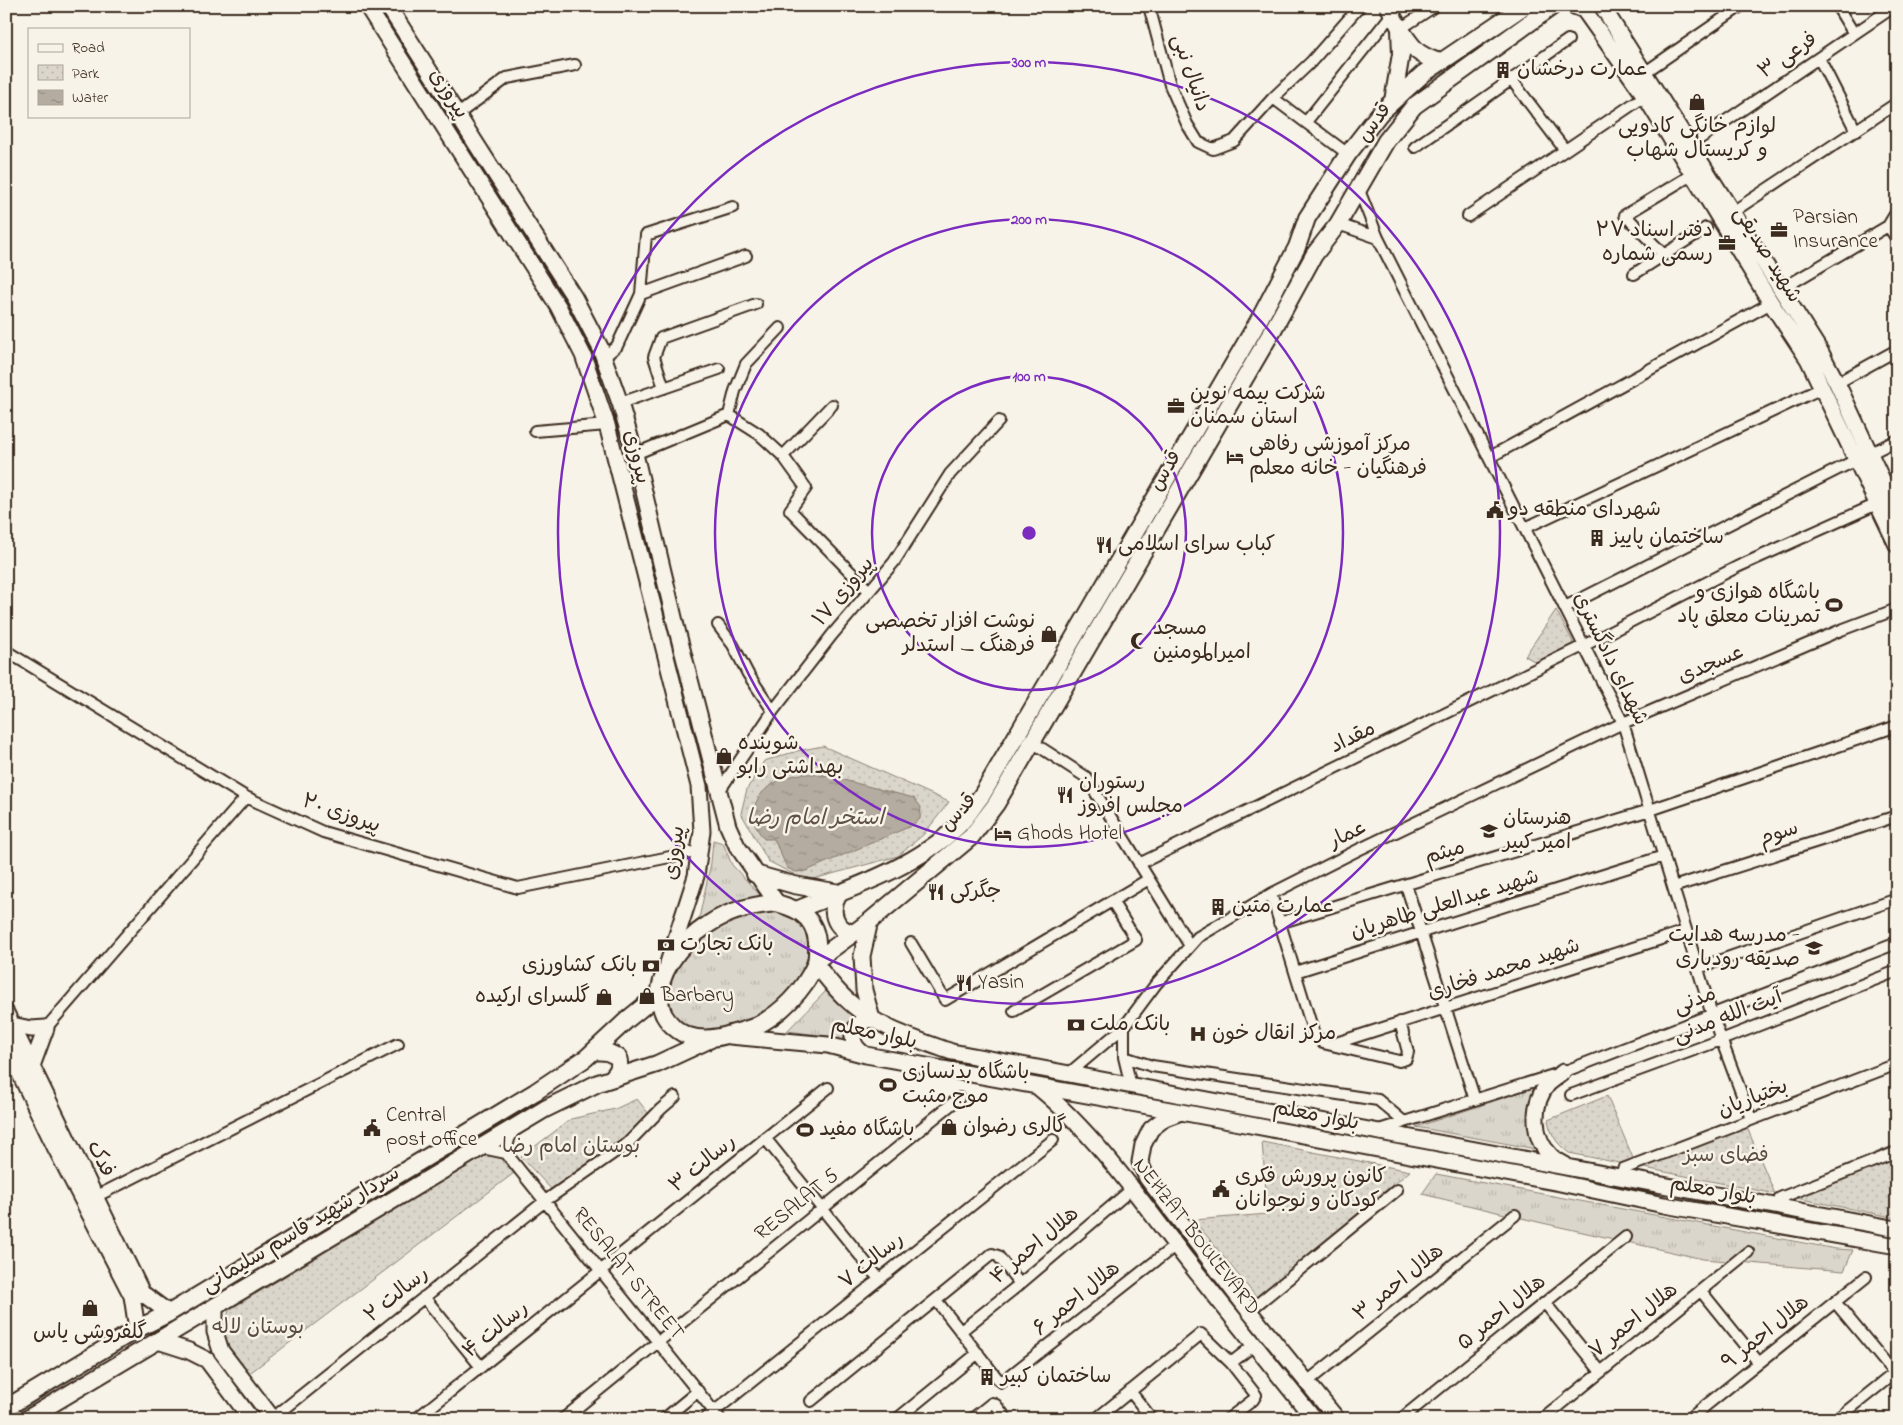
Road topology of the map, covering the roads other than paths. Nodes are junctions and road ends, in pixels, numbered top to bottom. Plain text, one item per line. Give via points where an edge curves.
1 (367, 6) edge
2 (388, 6) edge
3 (1149, 6) edge
4 (1360, 6) edge
5 (1436, 6) edge
6 (1524, 6) edge
7 (1553, 6) edge
8 (1574, 6) edge
9 (1602, 6) edge
10 (1741, 6) edge
11 (1837, 6) edge
12 (1895, 6) edge
13 (1390, 10) edge
14 (1400, 29) junction
15 (1611, 34) junction
16 (1854, 34) junction
17 (1568, 40) dead end
18 (1819, 58) junction
19 (1439, 62) junction
20 (575, 66) dead end
21 (1644, 73) junction
22 (1511, 79) junction
23 (1645, 96) junction
24 (1273, 98) junction
25 (1393, 101) junction
26 (1897, 103) edge
27 (457, 115) junction
28 (1375, 119) junction
29 (1306, 122) junction
30 (1856, 130) junction
31 (1392, 132) junction
32 (1702, 137) dead end
33 (1415, 147) dead end
34 (1565, 150) junction
35 (1348, 154) junction
36 (1692, 174) junction
37 (496, 175) junction
38 (480, 184) junction
39 (1359, 190) junction
40 (733, 207) dead end
41 (1897, 211) edge
42 (1732, 213) junction
43 (1468, 216) dead end
44 (1307, 218) junction
45 (1888, 226) junction
46 (1336, 227) junction
47 (1706, 228) dead end
48 (1378, 238) junction
49 (1897, 239) edge
50 (1664, 255) junction
51 (746, 256) dead end
52 (1634, 274) dead end
53 (1780, 290) junction
54 (640, 294) junction
55 (1771, 303) junction
56 (756, 304) dead end
57 (780, 328) dead end
58 (1897, 350) edge
59 (604, 358) junction
60 (719, 369) dead end
61 (1837, 383) junction
62 (664, 388) junction
63 (1822, 388) junction
64 (620, 404) junction
65 (832, 405) dead end
66 (729, 415) junction
67 (999, 421) dead end
68 (607, 425) junction
69 (535, 431) dead end
70 (1897, 440) edge
71 (635, 454) junction
72 (783, 456) junction
73 (1863, 457) junction
74 (1490, 458) junction
75 (1877, 504) junction
76 (1897, 512) edge
77 (1525, 528) junction
78 (1897, 545) edge
79 (869, 590) junction
80 (1565, 607) junction
81 (1897, 609) edge
82 (718, 625) dead end
83 (1585, 645) junction
84 (6, 650) edge
85 (773, 711) junction
86 (1624, 723) junction
87 (1897, 726) edge
88 (1032, 742) junction
89 (720, 790) junction
90 (246, 797) junction
91 (1650, 810) junction
92 (1897, 816) edge
93 (699, 851) junction
94 (1664, 856) junction
95 (1139, 864) junction
96 (755, 874) junction
97 (1149, 880) junction
98 (1406, 885) junction
99 (1673, 887) junction
100 (840, 893) junction
101 (1271, 894) junction
102 (1897, 899) edge
103 (1112, 901) junction
104 (777, 903) junction
105 (796, 910) junction
106 (870, 921) junction
107 (1280, 923) junction
108 (1686, 931) junction
109 (1421, 933) junction
110 (854, 934) junction
111 (1897, 943) edge
112 (912, 944) dead end
113 (1190, 946) junction
114 (816, 962) junction
115 (667, 968) junction
116 (1698, 968) junction
117 (1897, 971) edge
118 (1295, 972) junction
119 (659, 994) junction
120 (1445, 1008) junction
121 (1014, 1011) dead end
122 (1712, 1015) junction
123 (9, 1019) edge
124 (872, 1019) junction
125 (1400, 1022) junction
126 (1124, 1027) junction
127 (46, 1028) junction
128 (718, 1037) junction
129 (1721, 1040) junction
130 (398, 1044) dead end
131 (1333, 1044) junction
132 (594, 1051) junction
133 (7, 1052) edge
134 (866, 1055) junction
135 (1124, 1057) junction
136 (1897, 1064) edge
137 (32, 1066) junction
138 (1564, 1072) junction
139 (1067, 1075) junction
140 (612, 1078) junction
141 (1131, 1086) junction
142 (1038, 1087) junction
143 (828, 1088) dead end
144 (1571, 1095) dead end
145 (675, 1098) dead end
146 (960, 1098) dead end
147 (1475, 1100) junction
148 (1181, 1112) junction
149 (1751, 1120) junction
150 (1404, 1122) junction
151 (516, 1126) junction
152 (1375, 1131) junction
153 (765, 1138) junction
154 (1053, 1140) dead end
155 (480, 1148) junction
156 (1897, 1152) edge
157 (506, 1153) junction
158 (1140, 1162) junction
159 (1568, 1167) junction
160 (1116, 1169) junction
161 (1623, 1169) dead end
162 (1133, 1188) junction
163 (1398, 1190) dead end
164 (95, 1198) junction
165 (1780, 1198) dead end
166 (545, 1201) junction
167 (822, 1208) junction
168 (1515, 1215) dead end
169 (1897, 1229) edge
170 (1626, 1237) dead end
171 (1176, 1245) junction
172 (1897, 1246) edge
173 (1748, 1252) dead end
174 (600, 1270) junction
175 (1866, 1277) dead end
176 (879, 1279) junction
177 (1020, 1284) junction
178 (1701, 1291) junction
179 (137, 1295) junction
180 (424, 1298) junction
181 (936, 1300) junction
182 (1545, 1302) junction
183 (1835, 1302) junction
184 (216, 1306) junction
185 (1249, 1311) junction
186 (169, 1313) junction
187 (137, 1329) junction
188 (961, 1332) junction
189 (158, 1340) junction
190 (658, 1342) junction
191 (1254, 1345) junction
192 (221, 1351) junction
193 (978, 1354) junction
194 (207, 1360) junction
195 (1231, 1363) junction
196 (1759, 1363) junction
197 (481, 1366) junction
198 (1601, 1372) junction
199 (1895, 1372) edge
200 (1307, 1382) junction
201 (698, 1391) junction
202 (1130, 1391) junction
203 (811, 1401) dead end
204 (6, 1408) edge
205 (43, 1414) edge
206 (717, 1415) edge
207 (247, 1417) edge
208 (273, 1418) edge
209 (27, 1419) edge
210 (416, 1419) edge
211 (563, 1419) edge
212 (664, 1419) edge
213 (704, 1419) edge
214 (897, 1419) edge
215 (972, 1419) edge
216 (1008, 1419) edge
217 (1096, 1419) edge
218 (1152, 1419) edge
219 (1228, 1419) edge
220 (1314, 1419) edge
221 (1337, 1419) edge
222 (1401, 1419) edge
223 (1543, 1419) edge
224 (1689, 1419) edge
225 (1837, 1419) edge

1 - 38 main road, پیروزی
2 - 27 main road, پیروزی
3 - 24 street, دانیال نبی via 1170,86 1198,142 1213,149 1234,142
4 - 24 street, دانیال نبی via 1311,62
5 - 14 street
6 - 19 main road, قدس
7 - 31 main road, قدس via 1414,106
8 - 15 main road, شهید صدیقی via 1584,10
9 - 15 main road, شهید صدیقی
10 - 21 street
11 - 16 street
12 - 16 street, فرعی ۳
13 - 14 main road
13 - 29 street
14 - 19 main road via 1414,50
14 - 25 main road via 1401,54
15 - 21 main road, شهید صدیقی
15 - 23 main road, شهید صدیقی
16 - 18 street, فرعی ۳
17 - 22 street
18 - 30 street
18 - 32 street, فرعی ۳
19 - 25 main road, قدس
20 - 27 street via 507,78
21 - 42 main road, شهید صدیقی
22 - 33 street
22 - 34 street
23 - 34 street
23 - 36 main road, شهید صدیقی
24 - 29 street
25 - 28 main road, قدس
26 - 30 street
27 - 37 main road, پیروزی
28 - 31 main road via 1389,122
28 - 35 main road, قدس
29 - 35 street
30 - 42 street
31 - 39 main road, قدس
34 - 43 street
35 - 44 main road, قدس
36 - 50 street via 1626,215
36 - 55 main road, شهید صدیقی
37 - 38 main road
37 - 59 main road, پیروزی via 574,297
38 - 68 main road, پیروزی via 558,306 583,355
39 - 46 main road, قدس
39 - 48 street, شهدای دادگستری
40 - 54 street via 646,235
41 - 45 street
42 - 53 main road, شهید صدیقی
44 - 46 main road via 1308,228 1317,237
44 - 100 main road, قدس via 1297,247 1259,320 982,795 959,825 919,857
45 - 49 street
45 - 53 street
46 - 48 street
46 - 88 main road, قدس via 1314,255
47 - 50 street
48 - 74 street, شهدای دادگستری
50 - 52 street
51 - 54 street
53 - 61 main road, شهید صدیقی
54 - 59 street via 617,346
55 - 63 main road, شهید صدیقی via 1808,358
55 - 74 street
56 - 62 street via 661,338 654,357
57 - 66 street via 746,364
58 - 61 street
59 - 64 main road, پیروزی
60 - 62 street
61 - 73 main road, شهید صدیقی
62 - 64 street
63 - 73 main road, شهید صدیقی
63 - 77 street
64 - 71 main road, پیروزی
65 - 72 street
66 - 71 street
66 - 72 street via 759,434
67 - 79 street, پیروزی ۱۷ via 950,474 894,562
68 - 69 street
68 - 93 main road, پیروزی via 699,786 702,831
70 - 73 street
71 - 89 main road, پیروزی
72 - 79 street via 806,488 790,510
73 - 75 main road, شهید صدیقی
73 - 76 main road, شهید صدیقی
73 - 80 street
74 - 77 street, شهدای دادگستری
75 - 78 main road, شهید صدیقی
75 - 83 street, مقداد via 1737,567
77 - 80 street, شهدای دادگستری
79 - 85 street, پیروزی ۱۷
80 - 83 street, شهدای دادگستری
81 - 86 street, عسجدی
82 - 85 street
83 - 86 street, شهدای دادگستری
83 - 95 street, مقداد
84 - 90 street, پیروزی ۲۰
85 - 89 street, پیروزی ۱۷
86 - 91 street, شهدای دادگستری
86 - 101 street, عمار
87 - 91 street, میثم
88 - 95 street via 1086,777
88 - 106 main road, قدس via 996,804 971,837
89 - 96 main road, پیروزی via 728,826
90 - 93 street, پیروزی ۲۰ via 323,832 518,888
90 - 127 street
91 - 94 street, شهدای دادگستری
91 - 98 street, میثم
92 - 99 street, سوم
93 - 115 main road, پیروزی via 696,876
94 - 99 street, شهدای دادگستری
94 - 109 street, شهید عبدالعلی طاهریان
95 - 97 street
96 - 100 main road
96 - 104 main road, پیروزی
97 - 103 street
97 - 113 street
98 - 107 street, میثم
98 - 109 street
99 - 108 street, شهدای دادگستری
100 - 105 main road, قدس
100 - 110 main road via 834,902 835,918 840,927
101 - 107 street
101 - 113 street, عمار via 1198,937
102 - 116 street
103 - 112 street via 945,1000
103 - 121 street via 1136,940
104 - 105 main road
104 - 115 main road via 741,908 723,916 694,935
105 - 114 main road via 811,922 816,935
106 - 110 main road, قدس
106 - 124 main road via 862,956 864,990
107 - 118 street
108 - 116 street, شهدای دادگستری
108 - 120 street, شهید محمد فخاری
109 - 118 street, شهید عبدالعلی طاهریان
109 - 120 street
110 - 114 main road, قدس
111 - 122 street, مدنی
113 - 126 street, عمار
114 - 124 main road, بلوار معلم via 846,1000
114 - 128 main road via 798,992 785,1006 755,1026
115 - 119 main road
116 - 122 street, شهدای دادگستری
117 - 129 street, آیت الله مدنی
118 - 131 street via 1314,1034 1323,1043
119 - 128 main road via 667,1020 677,1030 688,1036
119 - 132 main road
120 - 125 street, شهید محمد فخاری
120 - 147 street
122 - 129 street, شهدای دادگستری
122 - 138 street, مدنی
123 - 127 main road via 31,1029
123 - 137 main road, فدک
124 - 134 main road via 858,1024 854,1030 855,1045
124 - 139 main road, بلوار معلم via 904,1036 952,1052
125 - 131 street, شهید محمد فخاری
125 - 131 street via 1408,1052 1406,1059 1399,1061
126 - 135 street
126 - 139 street, عمار
127 - 137 main road
128 - 134 main road, بلوار معلم via 758,1037 828,1045
128 - 140 main road, سردار شهید قاسم سلیمانی via 658,1064
129 - 144 street, آیت الله مدنی
129 - 149 street, شهدای دادگستری
130 - 164 street
132 - 140 main road via 618,1057 618,1071
132 - 186 main road via 535,1092
133 - 179 main road, فدک
134 - 142 main road, بلوار معلم
135 - 141 street
135 - 150 street via 1152,1066 1378,1100
136 - 149 street, بختیاریان
137 - 164 main road, فدک
138 - 147 street, مدنی
138 - 159 main road via 1548,1084 1538,1101 1535,1121 1540,1140 1552,1156
139 - 141 main road, بلوار معلم
140 - 151 main road, سردار شهید قاسم سلیمانی
141 - 152 main road, بلوار معلم
142 - 148 main road, بلوار معلم
142 - 160 main road, NEHZAT BOULEVARD via 1059,1105
143 - 153 street, رسالت ۳
145 - 166 street, رسالت ۲ via 628,1143
146 - 167 street, RESALAT 5
147 - 150 street, مدنی
148 - 158 main road, NEHZAT BOULEVARD via 1165,1118 1152,1129 1143,1145
148 - 172 main road, بلوار معلم via 1664,1205
149 - 161 street, بختیاریان
150 - 152 street, مدنی
151 - 155 main road, سردار شهید قاسم سلیمانی
151 - 157 street
152 - 159 main road, بلوار معلم
153 - 167 street
153 - 174 street, رسالت ۳
154 - 176 street, رسالت ۷
155 - 157 street
155 - 184 main road, سردار شهید قاسم سلیمانی
156 - 165 street
157 - 166 street, RESALAT STREET
158 - 160 main road via 1129,1159
158 - 185 main road, NEHZAT BOULEVARD via 1147,1178
159 - 169 main road, بلوار معلم
160 - 162 main road, NEHZAT BOULEVARD
162 - 171 main road, NEHZAT BOULEVARD
162 - 177 street, هلال احمر ۴
163 - 185 street
164 - 179 main road, فدک
166 - 174 street, RESALAT STREET
166 - 180 street, رسالت ۲
167 - 176 street
167 - 190 street, RESALAT 5
168 - 200 street, هلال احمر ۳
170 - 182 street, هلال احمر ۵
171 - 191 main road, NEHZAT BOULEVARD
171 - 193 street, هلال احمر ۶ via 1002,1382
173 - 178 street, هلال احمر ۷
174 - 190 street, RESALAT STREET
174 - 197 street, رسالت ۴
175 - 183 street, هلال احمر ۹
176 - 206 street, رسالت ۷
177 - 181 street via 998,1256 992,1254
177 - 188 street, هلال احمر ۴
178 - 196 street
178 - 198 street, هلال احمر ۷
179 - 186 main road, فدک
179 - 187 main road, فدک
180 - 197 street
180 - 208 street, رسالت ۲
181 - 188 street
181 - 203 street
182 - 198 street
182 - 222 street, هلال احمر ۵
183 - 196 street, هلال احمر ۹
183 - 199 street
184 - 189 main road, سردار شهید قاسم سلیمانی
184 - 192 main road via 215,1332
185 - 200 main road, NEHZAT BOULEVARD
186 - 187 main road
187 - 204 main road
188 - 193 street
189 - 194 main road
189 - 205 main road, سردار شهید قاسم سلیمانی
190 - 201 street, RESALAT STREET
190 - 211 street, RESALAT 5
191 - 195 street
191 - 220 main road, NEHZAT BOULEVARD
192 - 194 main road via 212,1352
192 - 208 main road
193 - 214 street
194 - 207 main road
195 - 202 street via 1201,1334
195 - 219 street via 1256,1395
196 - 224 street, هلال احمر ۹
197 - 210 street, رسالت ۴
198 - 223 street, هلال احمر ۷
199 - 225 street
200 - 221 main road, NEHZAT BOULEVARD
201 - 206 street, RESALAT STREET
201 - 212 street
202 - 217 street
202 - 218 street
205 - 209 main road, سردار شهید قاسم سلیمانی
206 - 213 street, رسالت ۷
215 - 216 street via 992,1403

